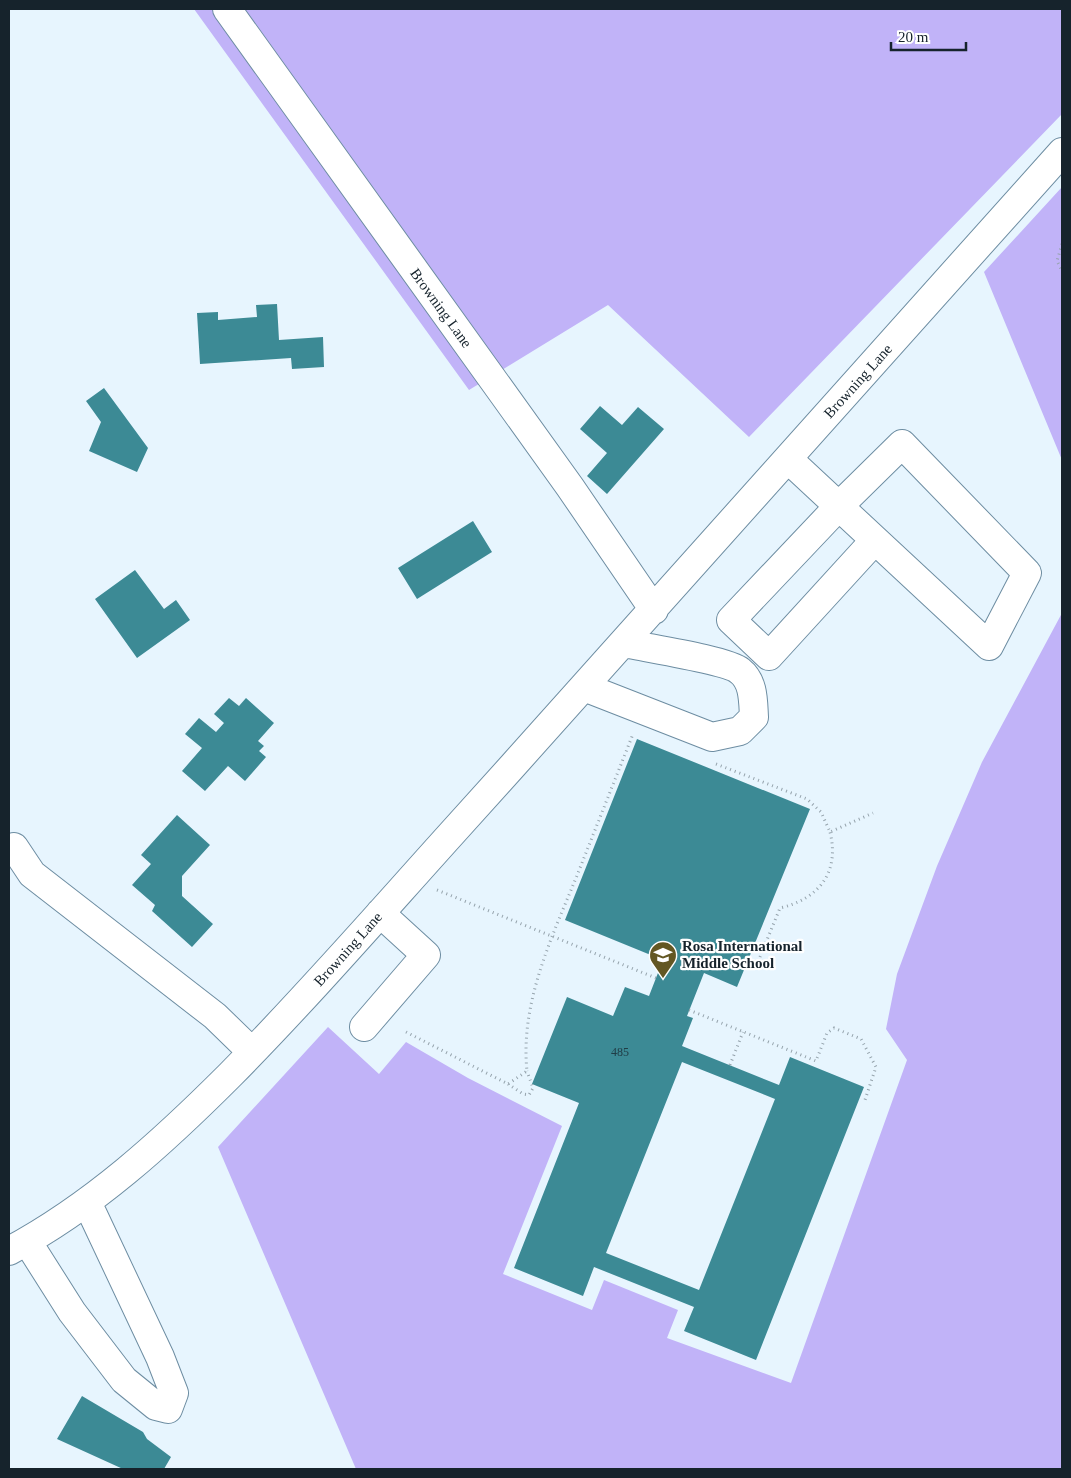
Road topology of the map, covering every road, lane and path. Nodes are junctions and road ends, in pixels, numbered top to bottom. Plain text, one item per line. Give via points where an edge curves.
1 (227, 9) edge
2 (1062, 152) edge
3 (1062, 244) edge
4 (1062, 271) edge
5 (788, 459) junction
6 (839, 506) junction
7 (875, 540) junction
8 (654, 610) junction
9 (624, 643) junction
10 (584, 687) junction
11 (634, 731) dead end
12 (707, 760) dead end
13 (873, 813) dead end
14 (830, 832) junction
15 (9, 850) edge
16 (437, 890) dead end
17 (380, 914) junction
18 (552, 936) junction
19 (760, 957) dead end
20 (656, 978) dead end
21 (689, 1010) dead end
22 (364, 1027) dead end
23 (406, 1032) dead end
24 (743, 1032) junction
25 (252, 1052) junction
26 (730, 1065) dead end
27 (527, 1071) junction
28 (508, 1084) junction
29 (865, 1100) dead end
30 (87, 1202) junction
31 (18, 1246) edge

1 - 8 street, Browning Lane via 570,487
2 - 5 street, Browning Lane
3 - 4 path via 1057,261
5 - 6 street
5 - 8 street, Browning Lane
6 - 7 street
6 - 7 street via 731,620 769,656
6 - 7 street via 902,444 1027,573 989,646
8 - 9 street, Browning Lane
9 - 10 street, Browning Lane
9 - 10 street via 719,663 740,671 752,690 754,717 740,731 712,737
10 - 17 street, Browning Lane
11 - 18 path
12 - 14 path via 807,799 821,812
13 - 14 path
14 - 19 path via 834,855 825,880 804,900 780,908
15 - 25 street via 14,847 32,874 215,1016
16 - 18 path
17 - 22 street via 426,955
17 - 25 street, Browning Lane
18 - 20 path
18 - 27 path via 529,1011 525,1051
21 - 24 path
23 - 28 path
24 - 26 path
24 - 29 path via 816,1061 827,1033 834,1028 861,1039 876,1067
25 - 30 street, Browning Lane via 183,1122
27 - 28 path
27 - 28 path via 533,1088 529,1095
30 - 31 street, Browning Lane
30 - 31 street via 160,1357 174,1393 168,1408 156,1406 124,1380

